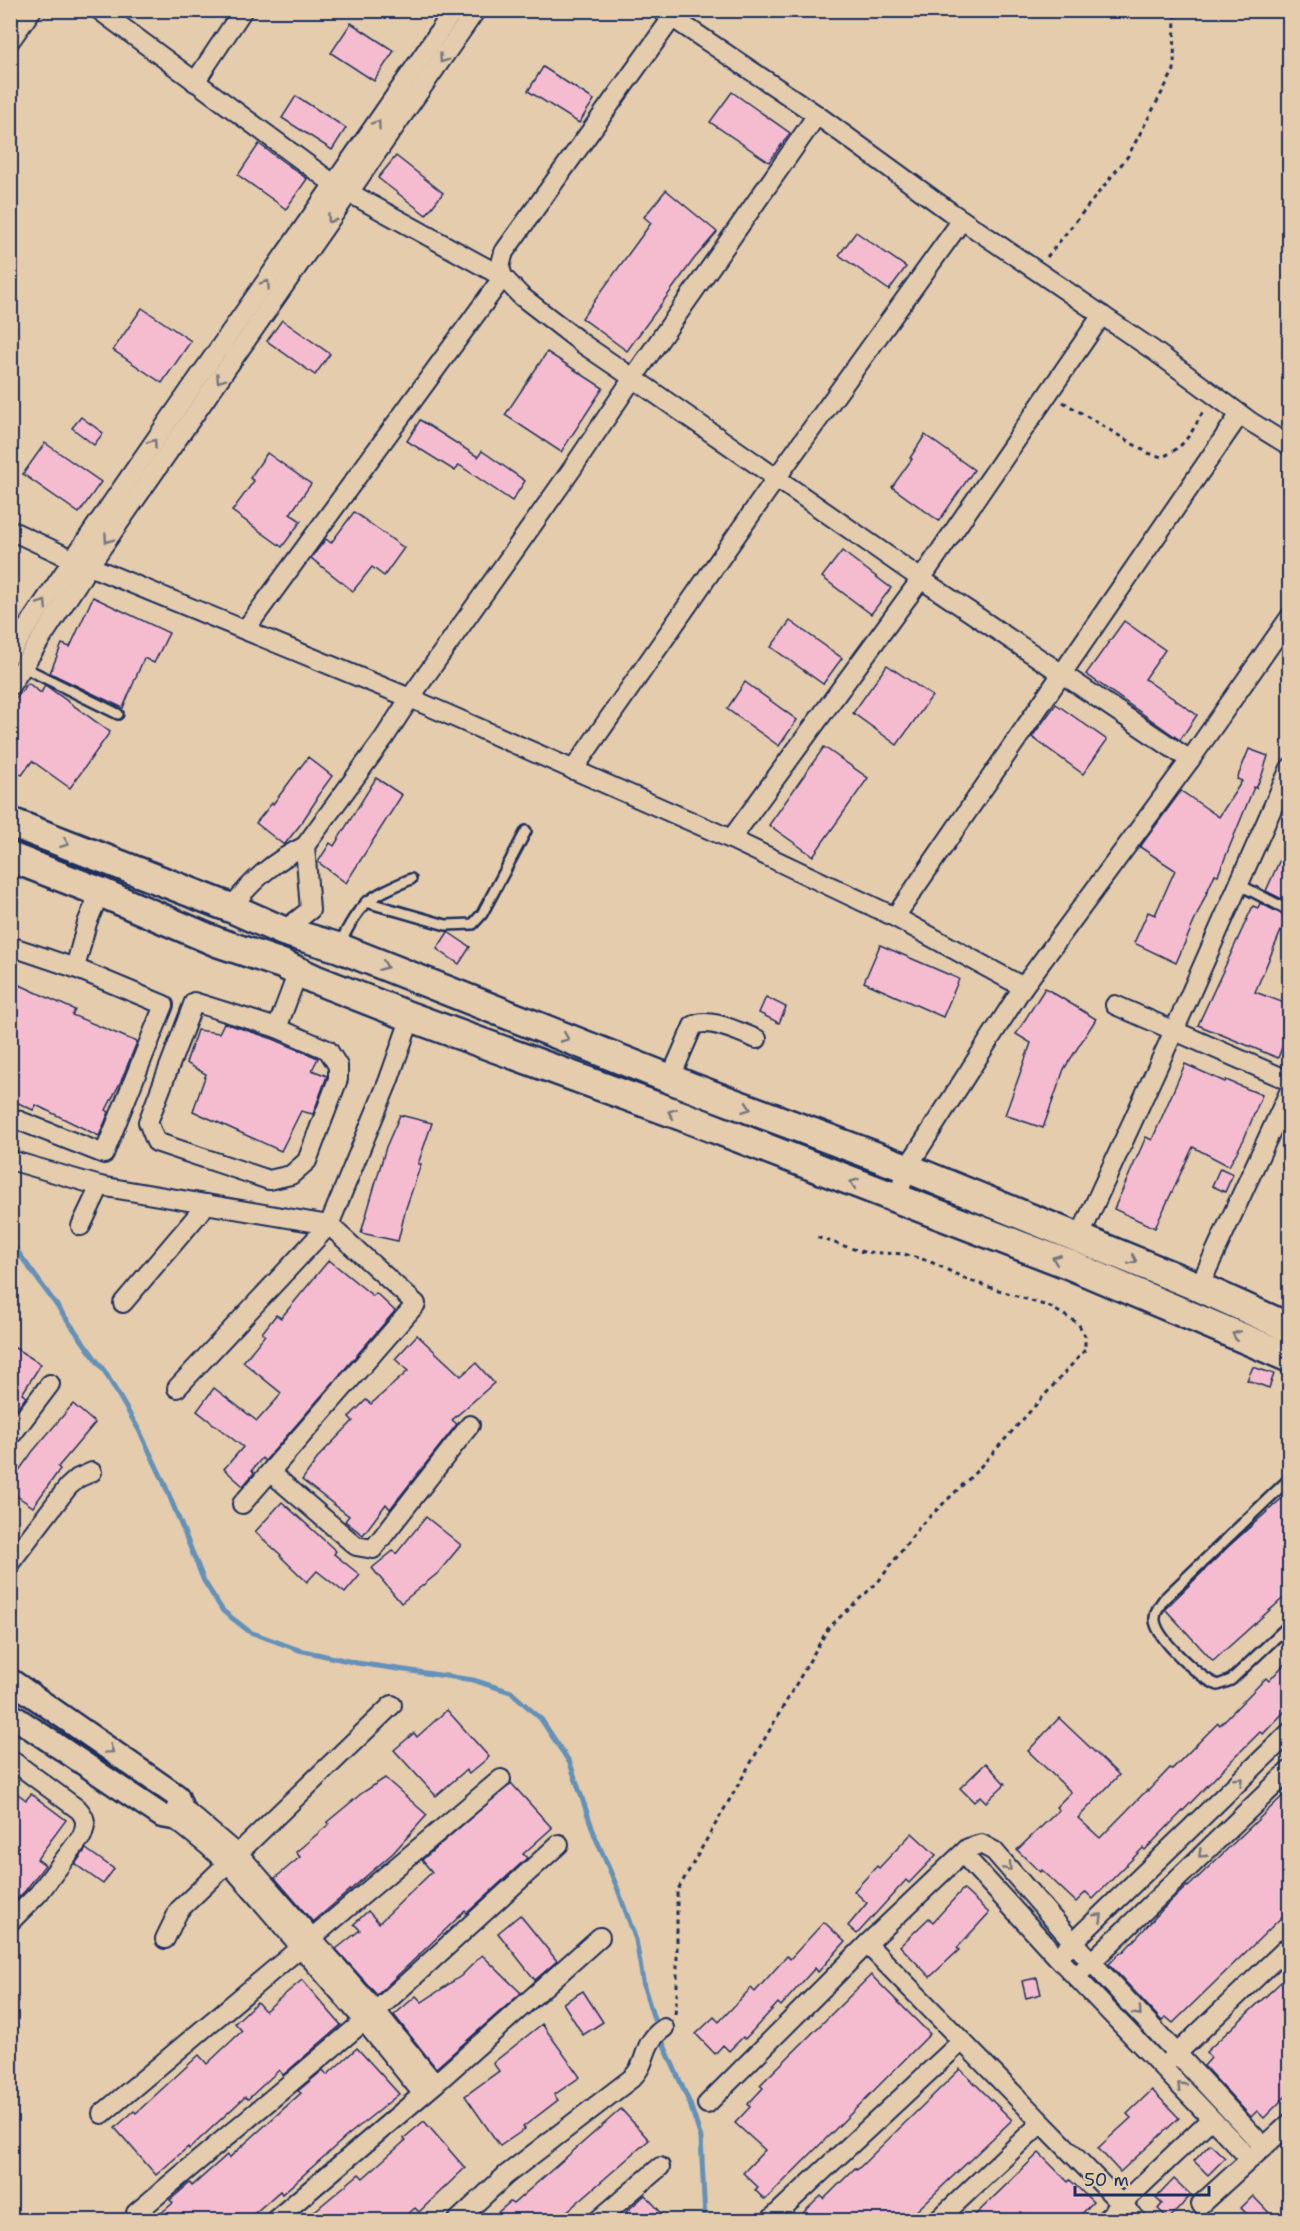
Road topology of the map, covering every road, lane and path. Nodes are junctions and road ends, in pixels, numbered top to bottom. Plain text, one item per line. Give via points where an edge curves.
1 (32, 10) edge
2 (99, 10) edge
3 (243, 10) edge
4 (454, 10) edge
5 (476, 10) edge
6 (1175, 10) edge
7 (667, 14) edge
8 (10, 41) edge
9 (195, 82) junction
10 (817, 115) junction
11 (342, 189) junction
12 (962, 220) junction
13 (1036, 270) junction
14 (503, 277) junction
15 (1102, 315) junction
16 (633, 378) junction
17 (1049, 394) junction
18 (1213, 396) junction
19 (1240, 414) junction
20 (1290, 446) edge
21 (777, 477) junction
22 (10, 530) edge
23 (81, 562) junction
24 (921, 579) junction
25 (1290, 617) edge
26 (17, 628) edge
27 (245, 630) junction
28 (10, 653) edge
29 (23, 667) junction
30 (1062, 674) junction
31 (10, 686) edge
32 (410, 698) junction
33 (118, 714) dead end
34 (1190, 760) junction
35 (1290, 768) edge
36 (573, 770) junction
37 (10, 822) edge
38 (526, 831) dead end
39 (731, 839) junction
40 (305, 846) junction
41 (10, 857) edge
42 (411, 879) dead end
43 (1238, 885) junction
44 (100, 891) junction
45 (366, 902) junction
46 (231, 908) junction
47 (1290, 911) edge
48 (895, 917) junction
49 (283, 931) junction
50 (10, 946) edge
51 (337, 947) junction
52 (75, 968) junction
53 (298, 972) junction
54 (1023, 987) junction
55 (1115, 1005) dead end
56 (411, 1017) junction
57 (277, 1028) junction
58 (1174, 1031) junction
59 (757, 1039) dead end
60 (642, 1068) junction
61 (670, 1079) junction
62 (1290, 1081) edge
63 (1290, 1090) edge
64 (631, 1098) junction
65 (10, 1117) edge
66 (10, 1160) edge
67 (907, 1168) junction
68 (100, 1186) junction
69 (897, 1198) junction
70 (207, 1204) junction
71 (330, 1225) junction
72 (81, 1226) dead end
73 (813, 1236) dead end
74 (1079, 1238) junction
75 (1199, 1287) junction
76 (123, 1303) dead end
77 (1290, 1328) edge
78 (1290, 1358) edge
79 (50, 1384) dead end
80 (177, 1388) dead end
81 (470, 1425) dead end
82 (10, 1437) edge
83 (92, 1472) dead end
84 (270, 1472) junction
85 (1290, 1478) edge
86 (242, 1504) dead end
87 (10, 1563) edge
88 (1290, 1624) edge
89 (10, 1680) edge
90 (392, 1705) dead end
91 (10, 1714) edge
92 (79, 1729) junction
93 (1290, 1732) edge
94 (64, 1752) junction
95 (10, 1759) edge
96 (1290, 1770) edge
97 (501, 1779) dead end
98 (177, 1812) junction
99 (559, 1844) dead end
100 (963, 1854) junction
101 (233, 1859) junction
102 (10, 1922) edge
103 (600, 1937) dead end
104 (165, 1939) dead end
105 (305, 1941) junction
106 (1073, 1942) junction
107 (867, 1944) junction
108 (1290, 1945) edge
109 (1057, 1958) junction
110 (1091, 1962) junction
111 (1076, 1977) junction
112 (370, 2016) junction
113 (660, 2031) joint
114 (962, 2041) junction
115 (1177, 2054) junction
116 (1162, 2067) junction
117 (429, 2089) junction
118 (707, 2104) dead end
119 (102, 2114) dead end
120 (1211, 2119) junction
121 (1041, 2122) junction
122 (1290, 2123) edge
123 (1264, 2147) junction
124 (1250, 2159) junction
125 (660, 2167) dead end
126 (1201, 2204) dead end
127 (1122, 2205) junction
128 (136, 2213) dead end
129 (275, 2220) edge
130 (458, 2220) edge
131 (598, 2220) edge
132 (770, 2220) edge
133 (938, 2220) edge
134 (1105, 2220) edge
135 (1137, 2220) edge

1 - 8 street
2 - 9 street
3 - 9 street
11 -> 4 street
5 -> 11 street
6 - 13 path via 1174,70 1128,156
7 - 10 street
7 - 14 street via 504,252 500,267
9 - 11 street
10 - 12 street
10 - 16 street
11 - 14 street
11 - 23 street
12 - 13 street
12 - 21 street
13 - 15 street
14 - 16 street via 521,296
14 - 27 street
15 - 17 street
15 - 18 street
16 - 21 street
16 - 32 street
17 - 18 path via 1148,453 1162,457 1176,451 1191,434
17 - 24 street
18 - 19 street
19 - 20 street
19 - 30 street
21 - 24 street
21 - 36 street
22 - 23 street
26 -> 23 street
23 - 27 street
23 - 29 street
24 - 30 street
24 - 39 street
25 - 34 street
26 - 28 street
27 - 32 street
29 - 31 street
29 - 33 lane
30 - 34 street
30 - 48 street
32 - 36 street
32 - 40 street
34 - 54 street
35 - 43 street
36 - 39 street
37 -> 46 main road
38 - 45 lane via 473,924 446,925
39 - 48 street
40 - 46 street via 280,858 259,875
40 - 49 street via 310,910
41 - 44 main road
42 - 45 lane
43 - 47 lane
43 - 58 street
44 - 52 street
44 - 53 main road
45 - 51 lane via 354,915
46 - 49 main road
48 - 54 street
49 - 51 main road
50 - 52 street
51 -> 60 main road
52 - 65 street via 164,1005 104,1154
53 - 56 main road
53 - 57 street
54 - 67 street
55 - 58 street
56 - 64 main road
56 - 71 street
57 - 57 street via 328,1050 338,1065 338,1079 307,1161 291,1175 269,1180 156,1142 148,1122 194,1002
58 - 62 street
58 - 74 street
59 - 61 street via 699,1022 693,1026
60 - 61 main road
60 - 64 main road
61 -> 67 main road
63 - 75 street
69 -> 64 main road
66 - 68 street
67 - 69 street
67 - 74 main road
68 - 70 street
68 - 72 street
78 -> 69 main road via 1068,1264
70 - 71 street
70 - 76 street
71 - 80 street
71 - 84 street via 416,1304
73 - 113 path via 863,1252 904,1254 929,1261 968,1280 1050,1307 1078,1323 1085,1336 1085,1350 974,1475 921,1525 878,1582 829,1627 677,1891 678,1995 673,2019
74 -> 75 main road
75 - 77 main road
79 - 82 street
81 - 84 street via 373,1549 356,1546
83 - 87 street via 68,1487
84 - 86 street
85 - 88 lane via 1164,1599 1155,1618 1159,1632 1201,1676 1218,1684 1231,1680
89 - 92 street
90 - 101 street
91 - 94 street
92 - 94 street
92 -> 98 street via 177,1796
106 -> 93 street
94 - 98 street via 162,1816
95 - 102 street via 78,1810 86,1826 39,1893
96 -> 110 street
97 - 105 street
98 - 101 street
99 - 112 street
100 -> 106 street via 975,1844 994,1851
100 - 107 street
100 - 109 street
101 - 104 street via 179,1910
101 - 105 street
103 - 117 street
105 - 112 street
105 - 119 street
106 - 109 street
106 - 110 street
107 - 114 street
107 - 118 street
108 - 115 street
109 - 111 street
110 - 111 street
110 -> 115 street
111 - 116 street
112 - 117 street
112 - 128 street
113 - 130 street via 648,2044 639,2071 632,2078 506,2175
114 - 121 street
114 - 132 street
115 - 116 street
115 - 123 street
120 -> 116 street
117 - 129 street
120 - 124 street
120 - 127 street
121 - 127 street
121 - 133 street
122 - 123 street
123 - 124 street
124 - 126 street
125 - 131 street
127 - 134 street
127 - 135 street

